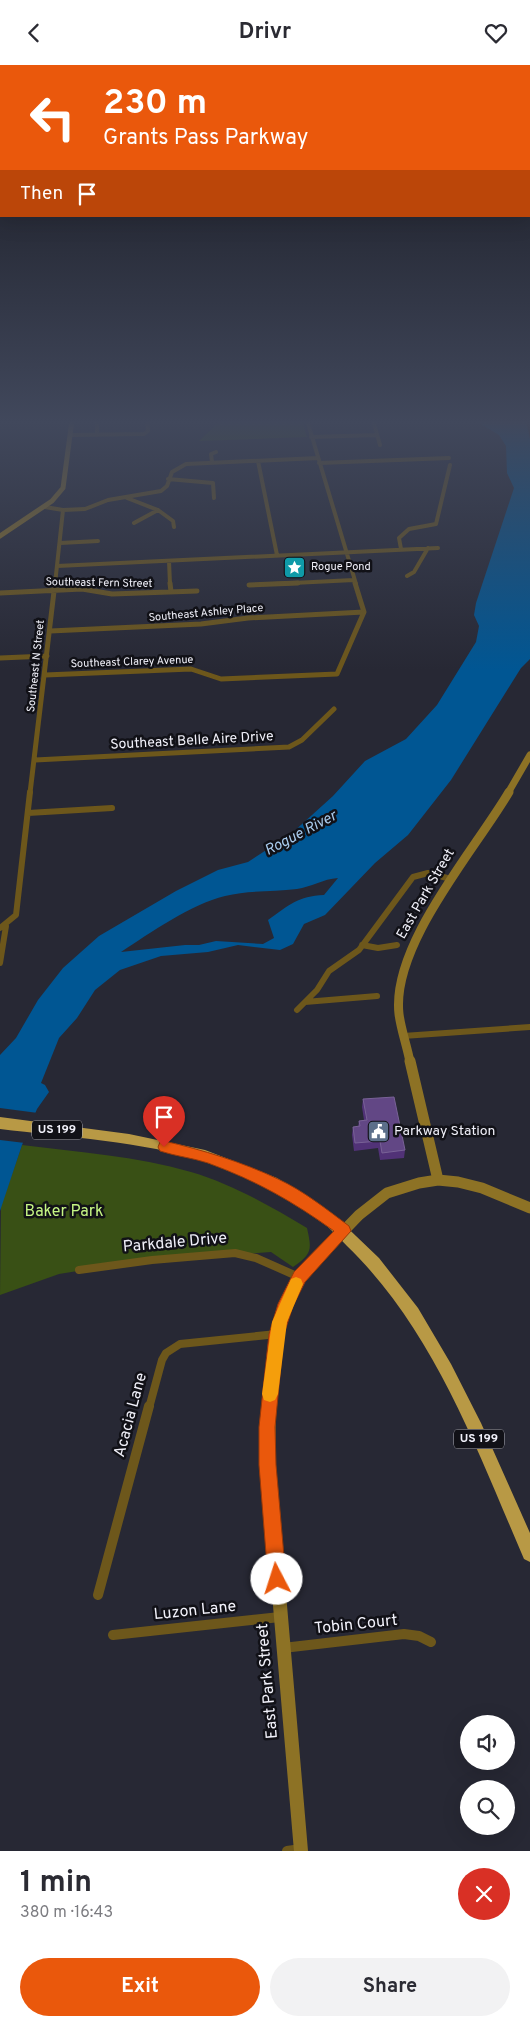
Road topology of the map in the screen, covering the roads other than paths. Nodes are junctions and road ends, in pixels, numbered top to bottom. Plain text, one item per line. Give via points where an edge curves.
1 (49, 503) edge
2 (98, 503) edge
3 (141, 503) edge
4 (267, 503) edge
5 (331, 503) edge
6 (441, 503) edge
7 (45, 507) junction
8 (63, 510) junction
9 (158, 510) junction
10 (134, 523) dead end
11 (174, 527) dead end
12 (0, 536) edge
13 (98, 541) dead end
14 (60, 543) junction
15 (428, 548) junction
16 (438, 548) dead end
17 (401, 549) junction
18 (345, 552) junction
19 (277, 555) junction
20 (169, 561) junction
21 (57, 566) junction
22 (407, 576) dead end
23 (354, 580) junction
24 (249, 585) dead end
25 (55, 591) junction
26 (197, 591) dead end
27 (171, 592) junction
28 (0, 593) edge
29 (364, 612) junction
30 (50, 631) junction
31 (47, 656) junction
32 (0, 658) edge
33 (45, 675) junction
34 (334, 709) dead end
35 (530, 755) edge
36 (35, 760) junction
37 (527, 765) edge
38 (112, 808) dead end
39 (28, 813) junction
40 (451, 879) junction
41 (3, 927) edge
42 (397, 945) dead end
43 (361, 948) junction
44 (0, 963) edge
45 (377, 996) dead end
46 (305, 1002) junction
47 (297, 1010) dead end
48 (530, 1027) edge
49 (403, 1035) junction
50 (0, 1123) edge
51 (438, 1180) junction
52 (530, 1208) edge
53 (344, 1231) junction
54 (79, 1270) dead end
55 (300, 1277) junction
56 (277, 1334) junction
57 (530, 1553) edge
58 (98, 1595) dead end
59 (280, 1617) junction
60 (113, 1635) dead end
61 (431, 1642) dead end
62 (283, 1648) junction
63 (301, 1850) edge
64 (287, 1851) edge

1 - 7 street
2 - 8 street via 85,509
3 - 9 street
4 - 19 street
5 - 18 street
6 - 17 street via 436,524 409,529 399,538
7 - 8 street
7 - 12 street
8 - 14 street, Southeast N Street
9 - 10 street
9 - 11 street via 173,521
13 - 14 street
14 - 21 street, Southeast N Street
15 - 16 street
15 - 17 street
15 - 22 street via 414,572
17 - 18 street
18 - 19 street
18 - 23 street
19 - 20 street
20 - 21 street
20 - 27 street
21 - 25 street, Southeast N Street
23 - 24 street
23 - 29 street
25 - 27 street, Southeast Fern Street via 82,589 112,594
25 - 28 street, Southeast Fern Street
25 - 30 street, Southeast N Street
26 - 27 street, Southeast Fern Street
29 - 30 street, Southeast Ashley Place
29 - 33 street, Southeast Clarey Avenue via 338,674 221,679 191,669
30 - 31 street, Southeast N Street
31 - 32 street
31 - 33 street, Southeast N Street
33 - 36 street, Southeast N Street
34 - 36 street, Southeast Belle Aire Drive via 323,716 302,742 289,747
35 - 37 street, East Park Street
36 - 39 street, Southeast N Street
37 - 40 street, East Park Street
38 - 39 street
39 - 41 street, Southeast N Street via 16,915
40 - 43 street via 428,873 413,877
40 - 49 street, East Park Street via 422,929 402,978 398,998
41 - 44 street, Southeast N Street
42 - 43 street
43 - 46 street via 329,971
45 - 46 street
46 - 47 street
48 - 49 street
49 - 51 street, East Park Street
50 - 53 highway, US 199 via 191,1152 239,1168 288,1192
51 - 52 street via 482,1188
51 - 53 street via 387,1193 358,1215
53 - 55 street, East Park Street
53 - 57 highway, US 199 via 392,1281 422,1326 458,1394
54 - 55 street, Parkdale Drive via 235,1253 256,1258
55 - 56 street, East Park Street via 286,1304
56 - 58 street, Acacia Lane via 180,1345 166,1353
56 - 59 street, East Park Street via 267,1427
59 - 60 street, Luzon Lane
59 - 62 street, East Park Street
61 - 62 street, Tobin Court via 404,1634
62 - 63 street, East Park Street
63 - 64 street

